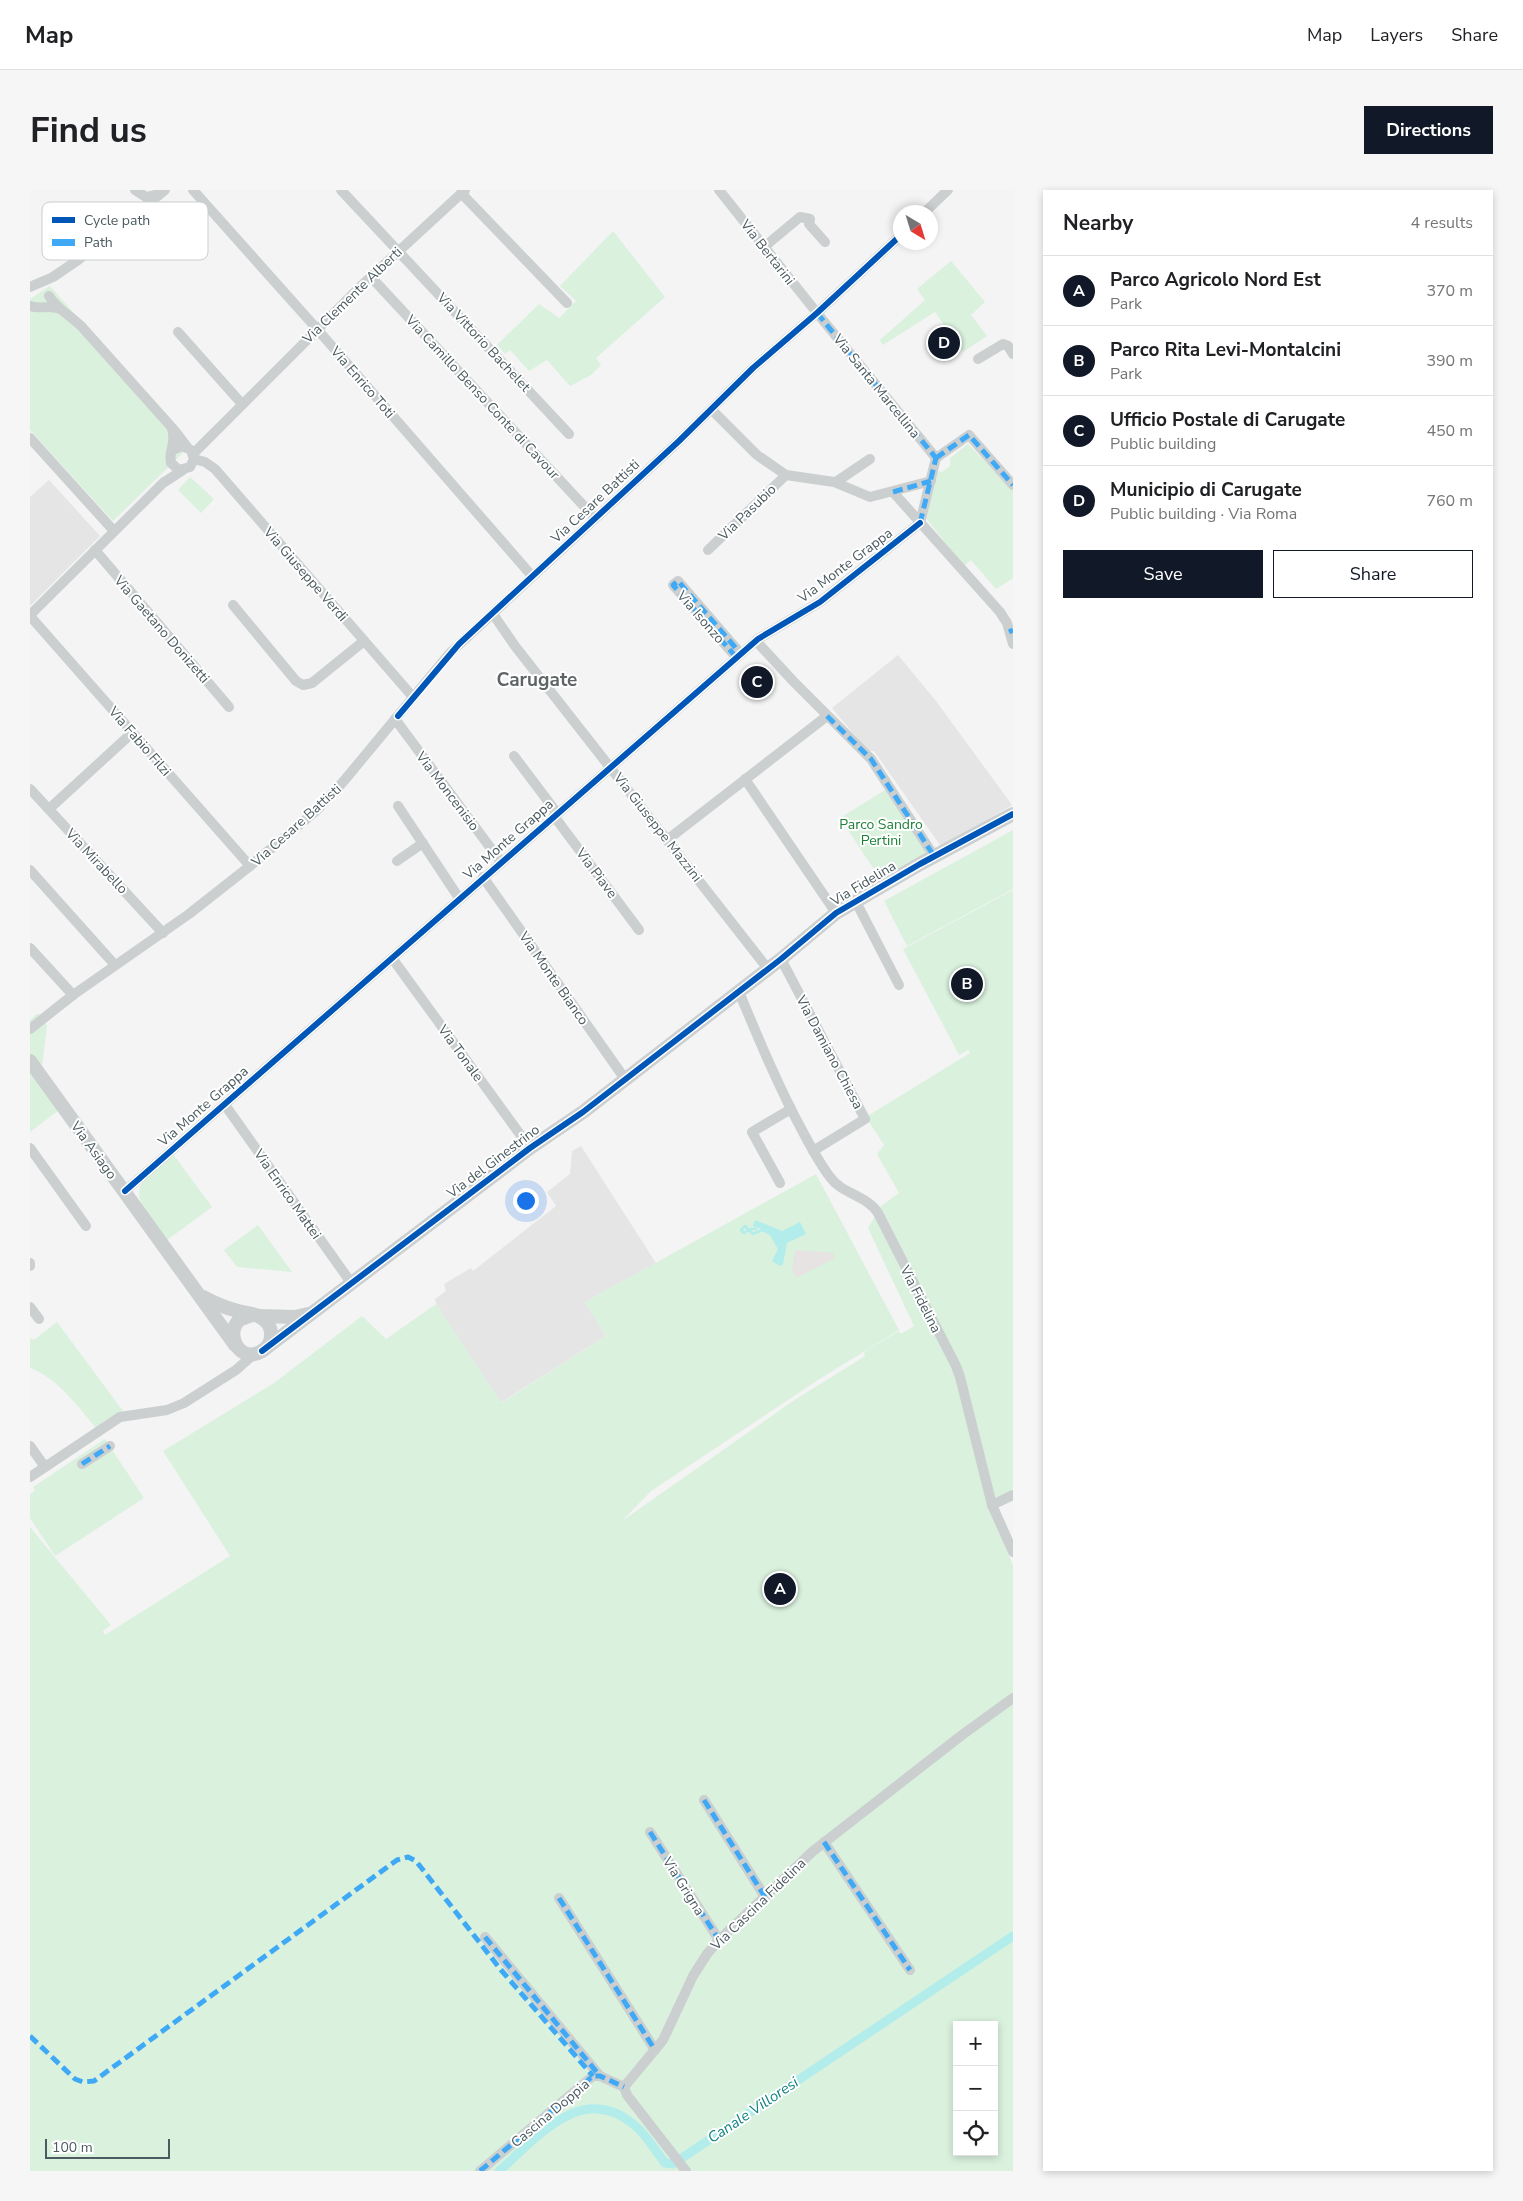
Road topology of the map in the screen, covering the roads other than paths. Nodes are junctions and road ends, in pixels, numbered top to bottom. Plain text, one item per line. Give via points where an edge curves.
1 (193, 190) edge
2 (341, 190) edge
3 (948, 190) edge
4 (135, 191) edge
5 (723, 191) edge
6 (163, 192) edge
7 (463, 192) edge
8 (150, 202) edge
9 (204, 202) edge
10 (932, 205) edge
11 (208, 207) edge
12 (826, 242) dead end
13 (893, 242) edge
14 (764, 247) junction
15 (399, 250) junction
16 (77, 260) edge
17 (57, 274) junction
18 (371, 277) junction
19 (32, 286) edge
20 (48, 293) junction
21 (567, 303) dead end
22 (30, 306) edge
23 (42, 307) junction
24 (63, 311) junction
25 (817, 313) junction
26 (317, 329) junction
27 (178, 332) dead end
28 (1013, 354) edge
29 (978, 359) dead end
30 (242, 404) junction
31 (712, 410) junction
32 (170, 426) junction
33 (569, 434) dead end
34 (30, 438) edge
35 (173, 450) junction
36 (192, 454) junction
37 (936, 458) junction
38 (870, 459) dead end
39 (171, 463) junction
40 (183, 470) junction
41 (786, 475) junction
42 (931, 481) junction
43 (836, 482) junction
44 (1013, 483) edge
45 (163, 484) junction
46 (893, 492) junction
47 (596, 518) junction
48 (920, 523) junction
49 (114, 531) junction
50 (94, 550) junction
51 (708, 550) dead end
52 (532, 576) junction
53 (233, 606) dead end
54 (493, 614) junction
55 (30, 616) edge
56 (1011, 631) edge
57 (756, 640) junction
58 (364, 641) junction
59 (1013, 644) edge
60 (738, 655) junction
61 (413, 697) junction
62 (229, 708) dead end
63 (827, 716) junction
64 (395, 719) junction
65 (132, 733) junction
66 (514, 756) dead end
67 (610, 766) junction
68 (745, 779) junction
69 (30, 789) edge
70 (398, 806) dead end
71 (49, 809) junction
72 (555, 814) junction
73 (1013, 814) edge
74 (667, 840) junction
75 (423, 843) junction
76 (934, 856) junction
77 (397, 861) dead end
78 (501, 862) junction
79 (250, 866) junction
80 (30, 870) edge
81 (483, 878) junction
82 (460, 898) junction
83 (855, 900) junction
84 (836, 913) junction
85 (639, 930) dead end
86 (163, 933) junction
87 (30, 948) edge
88 (392, 958) junction
89 (781, 959) junction
90 (115, 965) junction
91 (768, 969) junction
92 (899, 985) dead end
93 (739, 992) junction
94 (73, 995) junction
95 (30, 1029) edge
96 (30, 1061) edge
97 (35, 1074) edge
98 (625, 1079) junction
99 (225, 1105) junction
100 (791, 1109) junction
101 (30, 1148) edge
102 (530, 1148) junction
103 (813, 1151) junction
104 (780, 1183) dead end
105 (125, 1191) junction
106 (86, 1226) dead end
107 (352, 1284) junction
108 (202, 1296) junction
109 (30, 1307) edge
110 (316, 1311) junction
111 (256, 1315) junction
112 (39, 1319) dead end
113 (249, 1353) junction
114 (30, 1446) edge
115 (110, 1446) dead end
116 (82, 1464) dead end
117 (45, 1467) junction
118 (30, 1477) edge
119 (1013, 1495) edge
120 (992, 1505) junction
121 (1013, 1552) edge
122 (1013, 1698) edge
123 (704, 1800) dead end
124 (650, 1832) dead end
125 (824, 1842) junction
126 (765, 1897) junction
127 (559, 1898) dead end
128 (485, 1937) dead end
129 (719, 1940) junction
130 (910, 1970) dead end
131 (655, 2050) junction
132 (600, 2076) junction
133 (624, 2088) junction
134 (685, 2170) edge
135 (480, 2171) edge

1 - 9 street, Via Enrico Toti
2 - 15 street, Via Vittorio Bachelet
3 - 10 street
4 - 6 street via 146,197
5 - 14 street, Via Bertarini
6 - 8 street
7 - 15 street, Via Clemente Alberti
7 - 21 street
11 - 26 street, Via Enrico Toti
12 - 14 street via 810,224 810,219 800,217
13 - 25 street, Via Cesare Battisti
14 - 25 street, Via Bertarini
15 - 18 street, Via Clemente Alberti
15 - 33 street, Via Vittorio Bachelet
16 - 17 street
17 - 19 street
17 - 20 street
18 - 26 street, Via Clemente Alberti
18 - 47 street, Via Camillo Benso Conte di Cavour
19 - 20 street via 41,285
20 - 23 street via 47,302
20 - 24 street
22 - 23 street
23 - 24 street via 52,306
24 - 32 street
25 - 31 street, Via Cesare Battisti via 753,368
25 - 37 street, Via Santa Marcellina
26 - 30 street, Via Clemente Alberti
26 - 52 street, Via Enrico Toti
27 - 30 street
28 - 29 street via 1003,344
30 - 36 street, Via Clemente Alberti
31 - 41 street via 757,455
31 - 47 street, Via Cesare Battisti
32 - 35 street
32 - 36 street
34 - 49 street
35 - 36 street via 180,446
35 - 39 street
36 - 40 street via 190,467
36 - 58 street, Via Giuseppe Verdi via 215,469
37 - 42 street
37 - 44 street via 969,435
38 - 43 street
39 - 40 street
39 - 45 street
40 - 45 street
41 - 43 street
41 - 51 street, Via Pasubio
42 - 46 street
42 - 48 street
43 - 46 street via 867,496
45 - 49 street
46 - 48 street
47 - 52 street, Via Cesare Battisti
48 - 56 street via 1001,614
48 - 57 street, Via Monte Grappa via 823,600
49 - 50 street
50 - 55 street
50 - 62 street, Via Gaetano Donizetti
52 - 54 street, Via Cesare Battisti
53 - 58 street via 296,681 305,686
54 - 61 street, Via Cesare Battisti via 450,653
54 - 67 street, Via Giuseppe Mazzini
55 - 65 street, Via Fabio Filzi
56 - 59 street
57 - 60 street, Via Monte Grappa
57 - 63 street
58 - 61 street, Via Giuseppe Verdi
60 - 60 street, Via Isonzo via 678,581 674,585
60 - 67 street, Via Monte Grappa
61 - 64 street, Via Cesare Battisti
63 - 68 street
63 - 76 street via 871,758
64 - 78 street, Via Moncenisio
64 - 79 street, Via Cesare Battisti via 327,800
65 - 71 street
65 - 79 street, Via Fabio Filzi
66 - 72 street, Via Piave
67 - 72 street, Via Monte Grappa
67 - 74 street, Via Giuseppe Mazzini
68 - 74 street
68 - 84 street
69 - 71 street, Via Mirabello
70 - 75 street
71 - 86 street, Via Mirabello
72 - 78 street, Via Monte Grappa
72 - 85 street, Via Piave
73 - 76 street, Via Fidelina
74 - 91 street, Via Giuseppe Mazzini
75 - 77 street
75 - 82 street
76 - 83 street, Via Fidelina
78 - 81 street, Via Monte Grappa
79 - 86 street, Via Cesare Battisti
80 - 90 street
81 - 82 street, Via Monte Grappa
81 - 98 street, Via Monte Bianco
82 - 88 street, Via Monte Grappa
83 - 84 street, Via Fidelina
83 - 92 street
84 - 89 street, Via Fidelina
86 - 90 street, Via Cesare Battisti
87 - 94 street
88 - 99 street, Via Monte Grappa
88 - 102 street, Via Tonale
89 - 91 street, Via Fidelina
89 - 103 street, Via Damiano Chiesa via 865,1119
90 - 94 street, Via Cesare Battisti
91 - 93 street, Via Fidelina
93 - 98 street, Via del Ginestrino
93 - 100 street, Via Fidelina
94 - 95 street, Via Cesare Battisti
96 - 97 street, Via Asiago
97 - 105 street, Via Asiago
98 - 102 street, Via del Ginestrino
99 - 105 street, Via Monte Grappa
99 - 107 street, Via Enrico Mattei
100 - 103 street, Via Fidelina
100 - 104 street via 752,1132
101 - 106 street
102 - 107 street, Via del Ginestrino
103 - 120 street, Via Fidelina via 833,1181 868,1202 878,1213 956,1366
105 - 108 street, Via Asiago
107 - 110 street, Via del Ginestrino
108 - 111 street, Via Asiago via 229,1309
108 - 113 street, Via Asiago
109 - 112 street
110 - 111 street, Via del Ginestrino via 298,1317
110 - 113 street, Via del Ginestrino
111 - 113 street via 268,1323 272,1334 270,1342
111 - 113 street via 242,1317 232,1333
113 - 117 street, Via del Ginestrino via 225,1378 182,1404 167,1410 133,1413 118,1418
114 - 117 street
115 - 116 street
117 - 118 street, Via del Ginestrino
119 - 120 street
120 - 121 street, Via Fidelina
122 - 125 street, Via Cascina Fidelina
123 - 126 street
124 - 129 street, Via Grigna
125 - 126 street, Via Cascina Fidelina
125 - 130 street
126 - 129 street, Via Cascina Fidelina
127 - 131 street
128 - 132 street
129 - 131 street, Via Cascina Fidelina via 693,1976 665,2036
131 - 133 street, Via Cascina Fidelina
132 - 133 street, Cascina Doppia
132 - 135 street, Cascina Doppia via 593,2076
133 - 134 street

